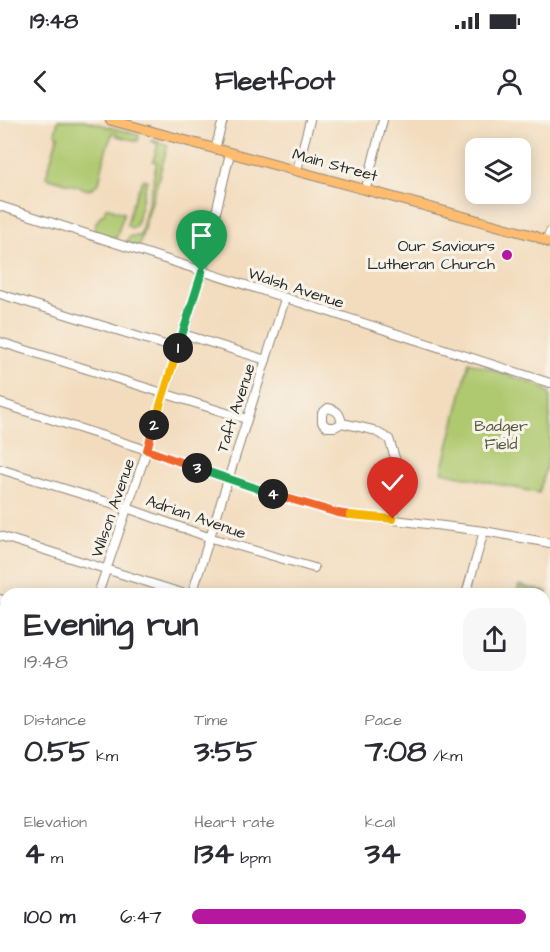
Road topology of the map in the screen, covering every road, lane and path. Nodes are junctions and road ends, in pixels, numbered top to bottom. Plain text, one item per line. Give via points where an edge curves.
1 (110, 120) edge
2 (223, 120) edge
3 (310, 120) edge
4 (383, 120) edge
5 (136, 123) edge
6 (215, 149) junction
7 (230, 153) junction
8 (297, 170) junction
9 (366, 188) junction
10 (0, 206) edge
11 (549, 238) edge
12 (202, 272) junction
13 (0, 294) edge
14 (285, 299) junction
15 (183, 334) junction
16 (0, 342) edge
17 (178, 349) junction
18 (266, 360) junction
19 (550, 383) edge
20 (163, 393) junction
21 (0, 403) edge
22 (246, 419) junction
23 (342, 423) dead end
24 (147, 450) junction
25 (0, 469) edge
26 (228, 479) junction
27 (127, 508) junction
28 (393, 519) junction
29 (484, 531) junction
30 (0, 536) edge
31 (208, 537) junction
32 (550, 543) edge
33 (314, 568) dead end
34 (106, 569) junction
35 (100, 588) edge
36 (165, 588) edge
37 (194, 588) edge
38 (468, 588) edge

1 - 5 main road, Main Street
2 - 6 street
3 - 8 street
4 - 9 street
5 - 6 main road, Main Street
6 - 7 main road, Main Street
7 - 8 main road, Main Street
7 - 12 street, Wilson Avenue
8 - 9 main road, Main Street
9 - 11 main road, Main Street
10 - 12 street, Walsh Avenue
12 - 14 street, Walsh Avenue
12 - 15 street, Wilson Avenue
13 - 17 street
14 - 18 street, Taft Avenue
14 - 19 street, Walsh Avenue
15 - 17 street, Wilson Avenue
15 - 18 street
16 - 20 street
17 - 20 street, Wilson Avenue
18 - 22 street, Taft Avenue
20 - 22 street
20 - 24 street, Wilson Avenue
21 - 24 street
22 - 26 street, Taft Avenue
23 - 28 street via 373,430 389,440 395,458
24 - 26 street
24 - 27 street, Wilson Avenue
25 - 27 street, Adrian Avenue
26 - 28 street via 338,513
26 - 31 street, Taft Avenue
27 - 31 street, Adrian Avenue
27 - 34 street, Wilson Avenue
28 - 29 street
29 - 32 street
29 - 38 street
30 - 34 street
31 - 33 street, Adrian Avenue
31 - 37 street, Taft Avenue
34 - 35 street, Wilson Avenue
34 - 36 street

